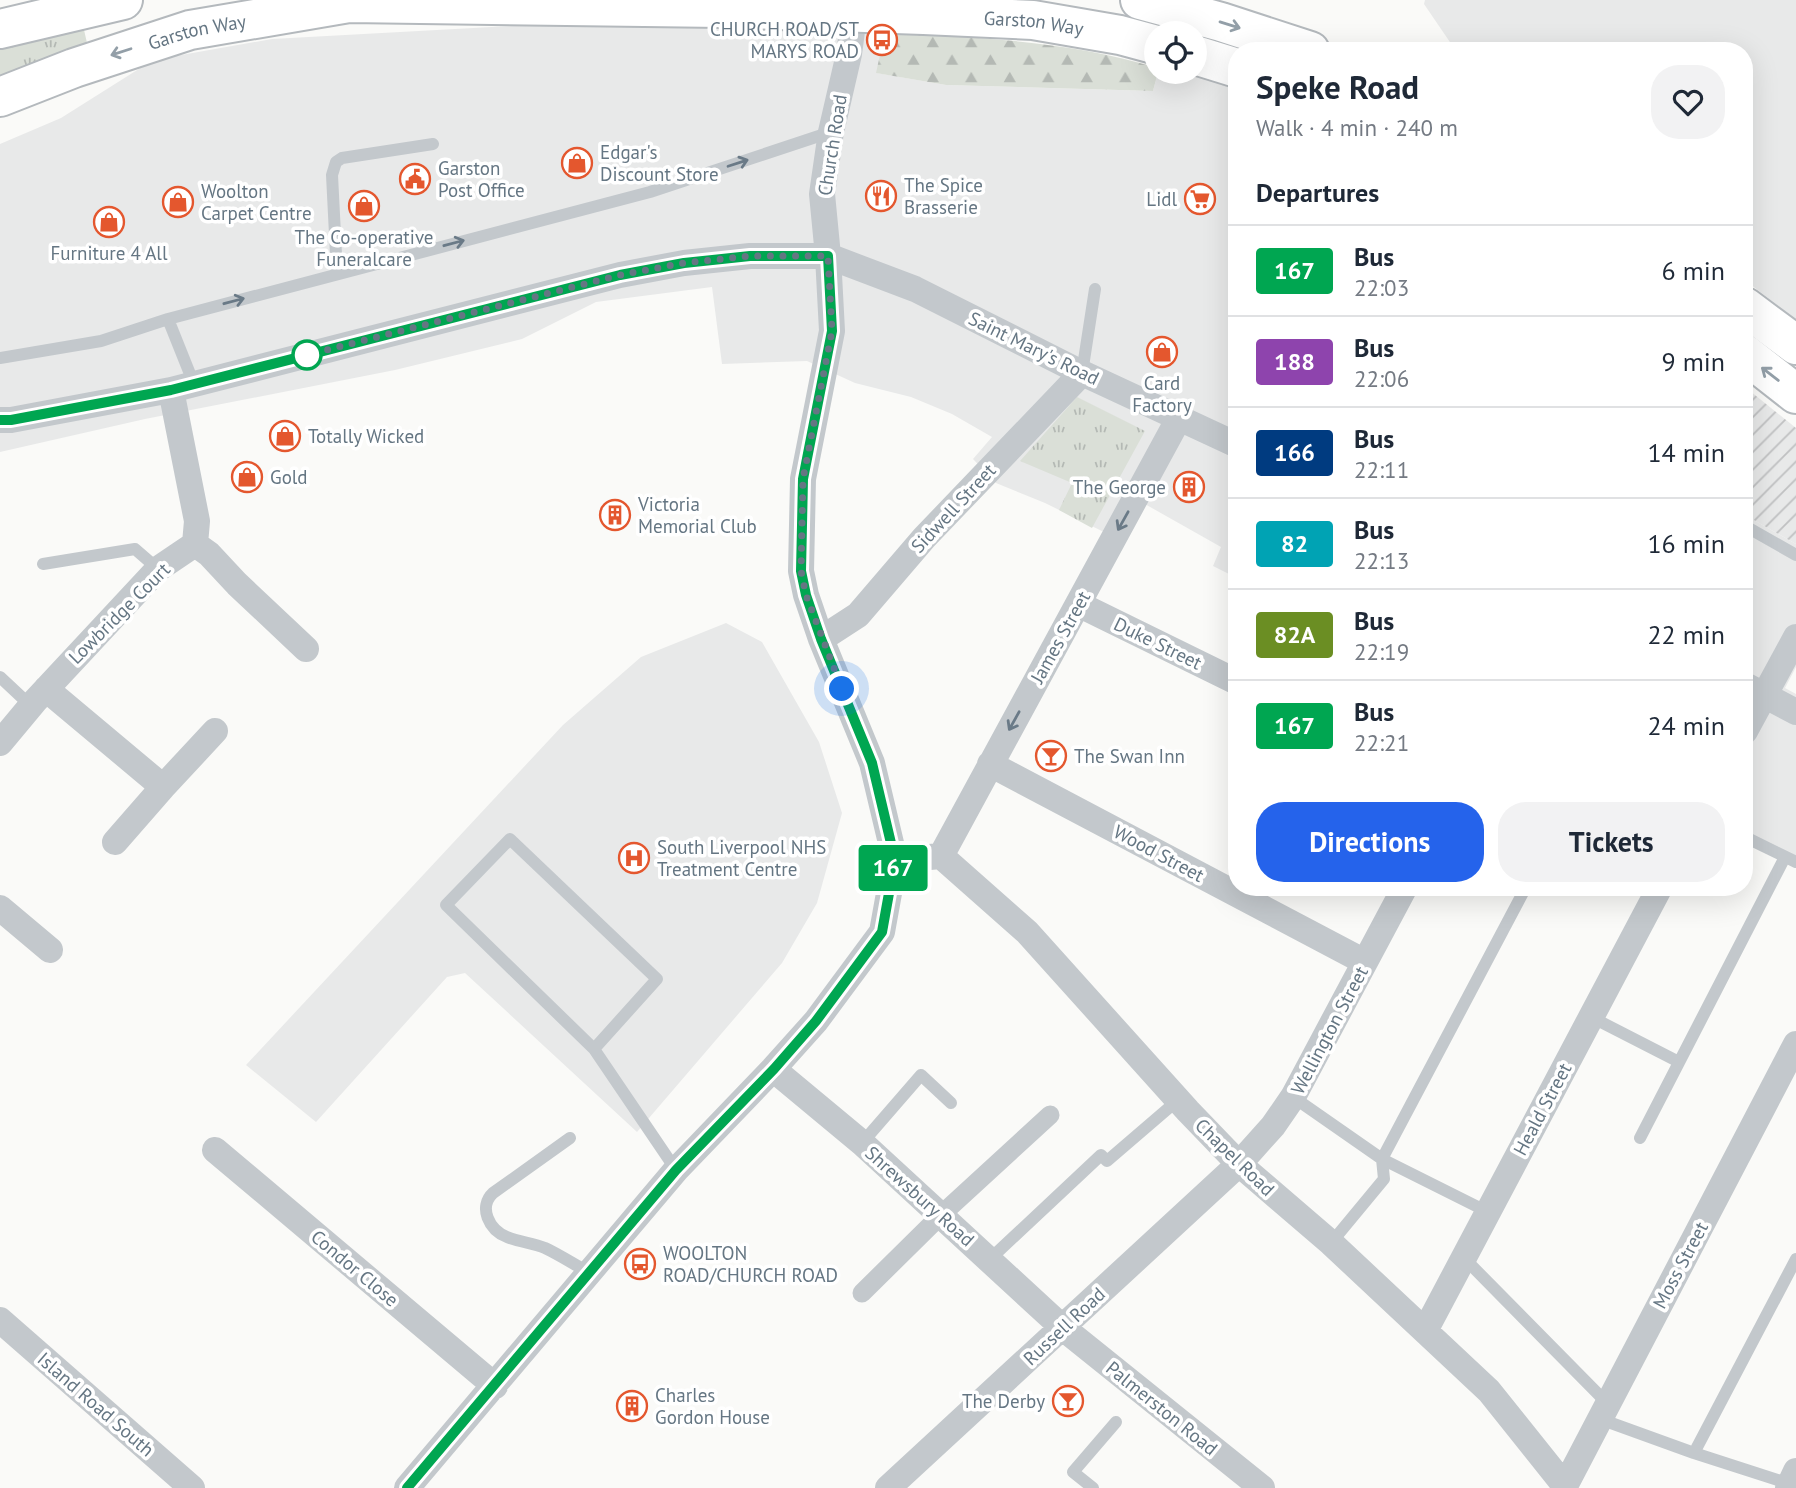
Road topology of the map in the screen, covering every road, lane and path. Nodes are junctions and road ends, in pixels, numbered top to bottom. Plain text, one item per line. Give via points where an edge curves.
1 (122, 0) edge
2 (856, 0) edge
3 (1140, 0) edge
4 (0, 29) edge
5 (1144, 41) edge
6 (1282, 42) edge
7 (1207, 59) edge
8 (1228, 65) edge
9 (0, 97) edge
10 (831, 132) junction
11 (433, 144) dead end
12 (828, 256) junction
13 (337, 274) junction
14 (1095, 289) dead end
15 (1753, 313) edge
16 (168, 319) junction
17 (1796, 345) edge
18 (0, 358) edge
19 (1753, 360) edge
20 (1082, 373) junction
21 (183, 387) junction
22 (1796, 394) edge
23 (1179, 418) junction
24 (0, 420) edge
25 (1228, 441) edge
26 (1753, 531) edge
27 (195, 544) junction
28 (1796, 555) edge
29 (43, 564) dead end
30 (158, 569) junction
31 (1078, 604) junction
32 (1796, 637) edge
33 (821, 639) junction
34 (306, 649) dead end
35 (0, 677) edge
36 (1228, 678) edge
37 (1755, 690) edge
38 (39, 697) junction
39 (1796, 712) edge
40 (215, 731) dead end
41 (0, 743) edge
42 (990, 764) junction
43 (163, 787) junction
44 (1753, 841) edge
45 (115, 842) dead end
46 (940, 856) junction
47 (895, 860) junction
48 (1791, 860) edge
49 (1228, 890) edge
50 (1240, 896) edge
51 (1400, 896) edge
52 (1521, 896) edge
53 (1655, 896) edge
54 (0, 908) edge
55 (50, 950) dead end
56 (1365, 962) junction
57 (1591, 1017) junction
58 (1796, 1044) edge
59 (594, 1049) junction
60 (1679, 1062) junction
61 (774, 1069) junction
62 (1293, 1097) junction
63 (1178, 1100) junction
64 (951, 1103) dead end
65 (1050, 1115) dead end
66 (570, 1138) dead end
67 (1640, 1138) dead end
68 (862, 1143) junction
69 (215, 1150) dead end
70 (1382, 1159) junction
71 (1239, 1164) junction
72 (676, 1170) junction
73 (1488, 1212) junction
74 (942, 1215) junction
75 (1331, 1243) junction
76 (1464, 1258) junction
77 (1796, 1259) edge
78 (989, 1260) junction
79 (590, 1273) junction
80 (862, 1293) dead end
81 (0, 1320) edge
82 (1063, 1328) junction
83 (1425, 1331) junction
84 (495, 1386) junction
85 (1604, 1411) junction
86 (1116, 1422) dead end
87 (1694, 1453) junction
88 (1792, 1481) edge
89 (906, 1483) edge
90 (1565, 1486) edge
91 (192, 1488) edge
92 (407, 1488) edge
93 (1093, 1488) edge
94 (1262, 1488) edge

1 - 4 highway
2 - 10 street, Church Road
3 -> 6 highway
5 -> 9 highway, Garston Way, bridge via 1033,20 722,8 349,3 190,30
7 - 8 highway
10 - 12 street, Church Road via 822,194
13 -> 10 lane via 650,192
11 - 13 lane via 336,162 332,175
12 - 20 street, Saint Mary's Road via 915,289
12 - 21 street via 750,256 620,275
12 - 33 street, Church Road via 832,331 803,479 801,571
16 -> 13 lane
14 - 20 lane
15 - 17 highway
16 - 18 lane via 102,341
16 - 21 lane
22 -> 19 highway
20 - 23 street, Saint Mary's Road
20 - 33 street, Sidwell Street via 924,538 858,615
21 - 24 street
21 - 27 street via 197,521
23 - 25 street, Saint Mary's Road
23 -> 31 street, James Street
26 - 28 lane
27 - 30 street, Lowbridge Court
27 - 34 street
29 - 30 lane via 135,549
30 - 38 street, Lowbridge Court
31 - 36 street, Duke Street
31 -> 42 street, James Street
32 - 37 street
33 - 47 street, Church Road via 872,763
35 - 38 lane
37 - 39 street
38 - 41 street, Lowbridge Court
38 - 43 street
40 - 43 street
42 - 46 street, James Street
42 - 49 street, Wood Street
43 - 45 street
44 - 48 lane
46 - 47 street
46 - 63 street, Chapel Road via 1027,932
47 - 61 street via 882,932
48 - 60 lane
50 - 56 street, Wood Street
51 - 56 street, Wellington Street
52 - 70 lane
53 - 57 street, Heald Street
54 - 55 street
56 - 62 street, Wellington Street
57 - 60 lane
57 - 73 street, Heald Street
58 - 85 street, Moss Street
59 - 59 lane via 446,905 510,839 657,979
59 - 72 lane
60 - 67 lane
61 - 68 street, Shrewsbury Road
61 - 72 street
62 - 70 lane
62 - 71 street, Wellington Street
63 - 71 street, Chapel Road
63 - 78 lane via 1107,1161 1101,1155
64 - 68 lane via 921,1076
65 - 74 street
66 - 79 lane via 493,1192 485,1211 505,1236 544,1248
68 - 74 street, Shrewsbury Road
69 - 84 street, Condor Close
70 - 73 lane
70 - 75 lane via 1384,1179
71 - 75 street, Chapel Road
71 - 82 street, Russell Road
72 - 79 street
73 - 76 street, Heald Street
74 - 78 street, Shrewsbury Road
74 - 80 street
75 - 83 street, Chapel Road
76 - 83 street, Heald Street
76 - 85 lane
77 - 87 lane
78 - 82 street, Shrewsbury Road
79 - 84 street
81 - 91 street, Island Road South
82 - 89 street, Russell Road
82 - 94 street, Palmerston Road
83 - 90 street, Chapel Road via 1489,1391
84 - 92 street
85 - 87 lane
85 - 90 street, Moss Street
86 - 93 lane via 1073,1472
87 - 88 lane

